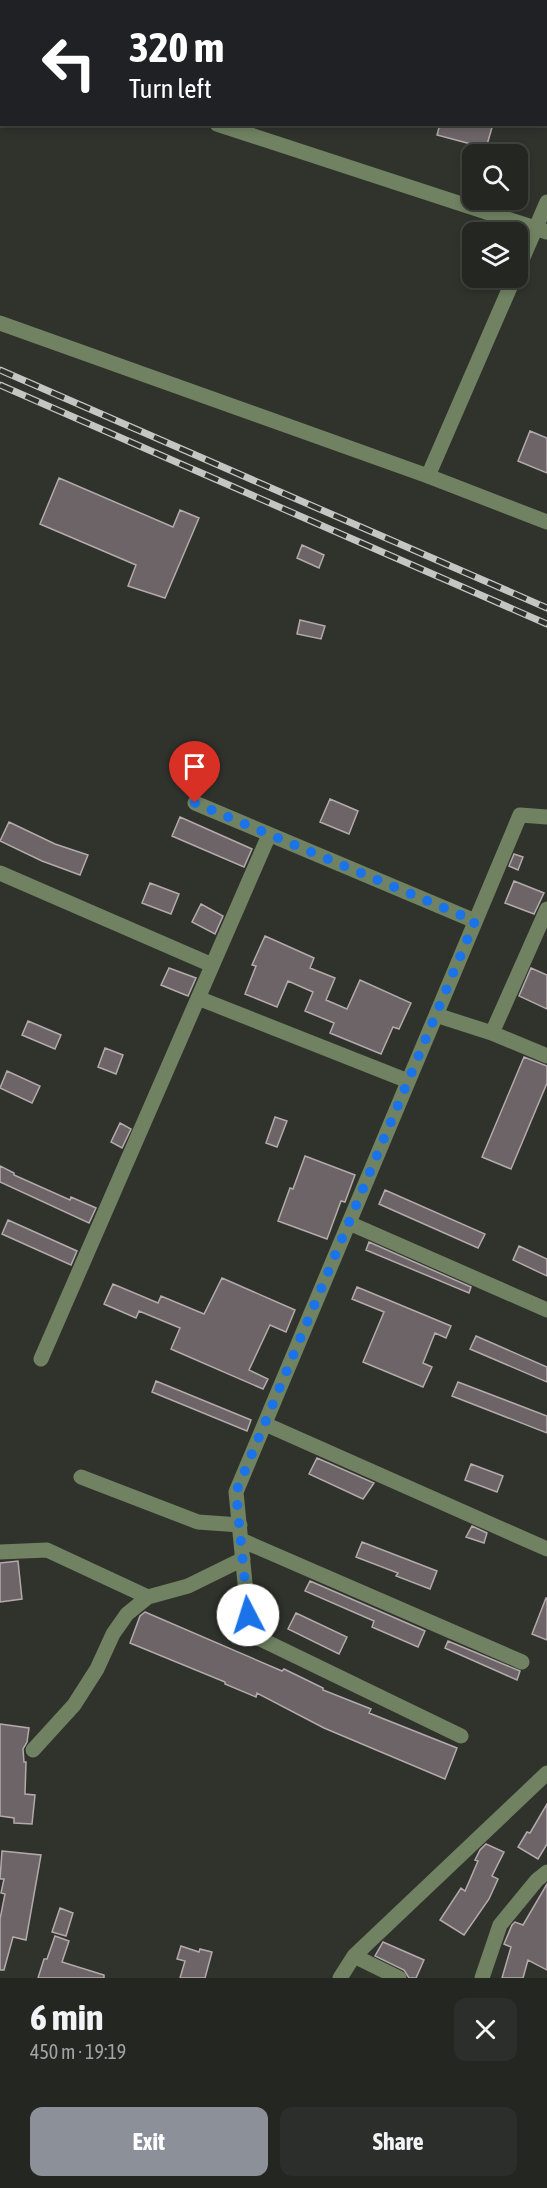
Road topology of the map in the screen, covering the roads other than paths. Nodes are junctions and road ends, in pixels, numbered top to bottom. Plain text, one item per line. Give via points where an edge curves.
1 (224, 126) edge
2 (547, 202) edge
3 (542, 229) edge
4 (528, 252) edge
5 (510, 288) edge
6 (0, 323) edge
7 (428, 476) junction
8 (547, 522) edge
9 (195, 803) dead end
10 (547, 817) edge
11 (269, 835) junction
12 (0, 873) edge
13 (547, 909) edge
14 (475, 921) junction
15 (212, 965) junction
16 (198, 998) junction
17 (436, 1015) junction
18 (492, 1033) junction
19 (547, 1056) edge
20 (408, 1081) junction
21 (349, 1223) junction
22 (547, 1310) edge
23 (41, 1359) dead end
24 (265, 1424) junction
25 (81, 1477) dead end
26 (240, 1533) junction
27 (547, 1549) edge
28 (0, 1552) edge
29 (243, 1559) junction
30 (148, 1597) junction
31 (522, 1662) dead end
32 (461, 1736) dead end
33 (33, 1750) dead end
34 (547, 1773) edge
35 (544, 1879) edge
36 (354, 1956) junction
37 (340, 1978) edge
38 (399, 1978) edge
39 (482, 1978) edge

1 - 3 street
2 - 3 street
3 - 4 street
5 - 7 street
6 - 7 street
7 - 8 street
9 - 11 street
10 - 14 street via 520,815
11 - 14 street
11 - 15 street
12 - 15 street
13 - 18 street
14 - 17 street
15 - 16 street
16 - 20 street
16 - 23 street
17 - 18 street
17 - 20 street
18 - 19 street
20 - 21 street
21 - 22 street
21 - 24 street
24 - 26 street via 236,1492
24 - 27 street
25 - 26 street via 198,1522
26 - 29 street
26 - 31 street
28 - 30 street via 46,1550
29 - 30 street via 188,1586
29 - 32 street via 250,1634
30 - 33 street via 127,1614 74,1705
34 - 36 street
35 - 39 street via 500,1925
36 - 37 street
36 - 38 street

